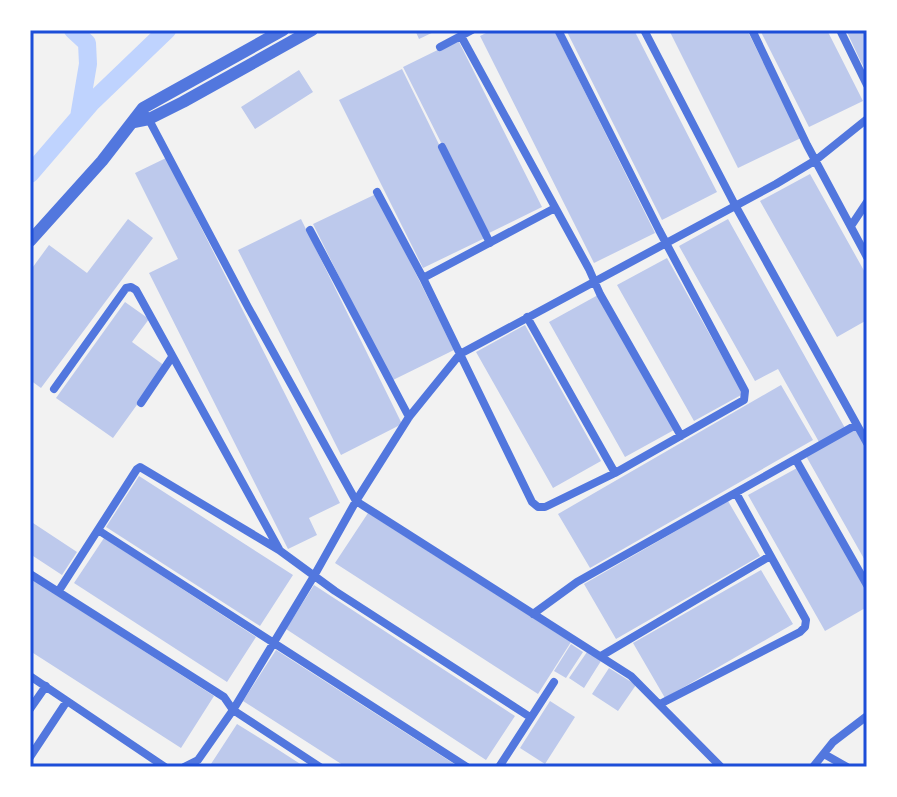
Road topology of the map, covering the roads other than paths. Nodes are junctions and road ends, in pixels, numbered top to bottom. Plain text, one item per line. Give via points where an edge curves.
1 (283, 30) edge
2 (312, 30) edge
3 (472, 30) edge
4 (558, 30) edge
5 (644, 30) edge
6 (752, 30) edge
7 (840, 30) edge
8 (461, 36) junction
9 (440, 47) dead end
10 (867, 85) edge
11 (146, 113) junction
12 (867, 119) edge
13 (442, 147) dead end
14 (816, 160) junction
15 (377, 192) dead end
16 (867, 202) edge
17 (735, 205) junction
18 (555, 208) junction
19 (851, 226) junction
20 (310, 230) dead end
21 (30, 241) edge
22 (490, 243) junction
23 (666, 243) junction
24 (867, 257) edge
25 (423, 278) junction
26 (594, 280) junction
27 (527, 317) junction
28 (460, 354) junction
29 (172, 357) junction
30 (54, 389) dead end
31 (141, 403) dead end
32 (409, 417) junction
33 (856, 425) junction
34 (681, 436) junction
35 (867, 443) edge
36 (796, 460) junction
37 (615, 473) junction
38 (736, 493) junction
39 (356, 501) junction
40 (98, 530) junction
41 (279, 550) junction
42 (770, 556) junction
43 (30, 574) edge
44 (314, 576) junction
45 (867, 585) edge
46 (58, 592) junction
47 (533, 614) junction
48 (272, 643) junction
49 (601, 656) junction
50 (30, 676) edge
51 (554, 682) dead end
52 (46, 686) junction
53 (67, 701) junction
54 (660, 704) junction
55 (30, 709) edge
56 (233, 710) junction
57 (867, 716) edge
58 (530, 717) junction
59 (824, 754) junction
60 (30, 757) edge
61 (198, 763) edge
62 (165, 767) edge
63 (184, 767) edge
64 (320, 767) edge
65 (467, 767) edge
66 (499, 767) edge
67 (721, 767) edge
68 (813, 767) edge
69 (847, 767) edge

1 - 11 street
2 - 11 street
3 - 8 street
4 - 23 street
5 - 17 street
6 - 14 street
7 - 10 street
8 - 9 street
8 - 18 street
11 - 21 street
11 - 39 street
12 - 14 street
13 - 22 street
14 - 17 street
14 - 19 street
15 - 25 street
16 - 19 street
17 - 23 street
17 - 33 street
18 - 22 street
18 - 26 street
19 - 24 street
20 - 32 street
22 - 25 street
23 - 26 street
23 - 34 street via 746,396
25 - 28 street
26 - 27 street
26 - 34 street
27 - 28 street
27 - 37 street
28 - 32 street
28 - 37 street via 538,507
29 - 30 street via 136,290 126,288
29 - 31 street
29 - 41 street
32 - 39 street
33 - 35 street
33 - 36 street
34 - 37 street
36 - 38 street
36 - 45 street
38 - 42 street
38 - 47 street via 577,582
39 - 44 street
39 - 47 street
40 - 41 street via 140,467
40 - 46 street
40 - 48 street
41 - 44 street
42 - 49 street
42 - 54 street via 805,627
43 - 46 street
44 - 48 street
44 - 58 street
46 - 56 street via 224,697
47 - 49 street
48 - 56 street
48 - 65 street
49 - 54 street
50 - 52 street
51 - 58 street
52 - 53 street
52 - 55 street
53 - 60 street
53 - 62 street
54 - 67 street
56 - 61 street
56 - 64 street
57 - 59 street
58 - 66 street
59 - 68 street
59 - 69 street
61 - 63 street

